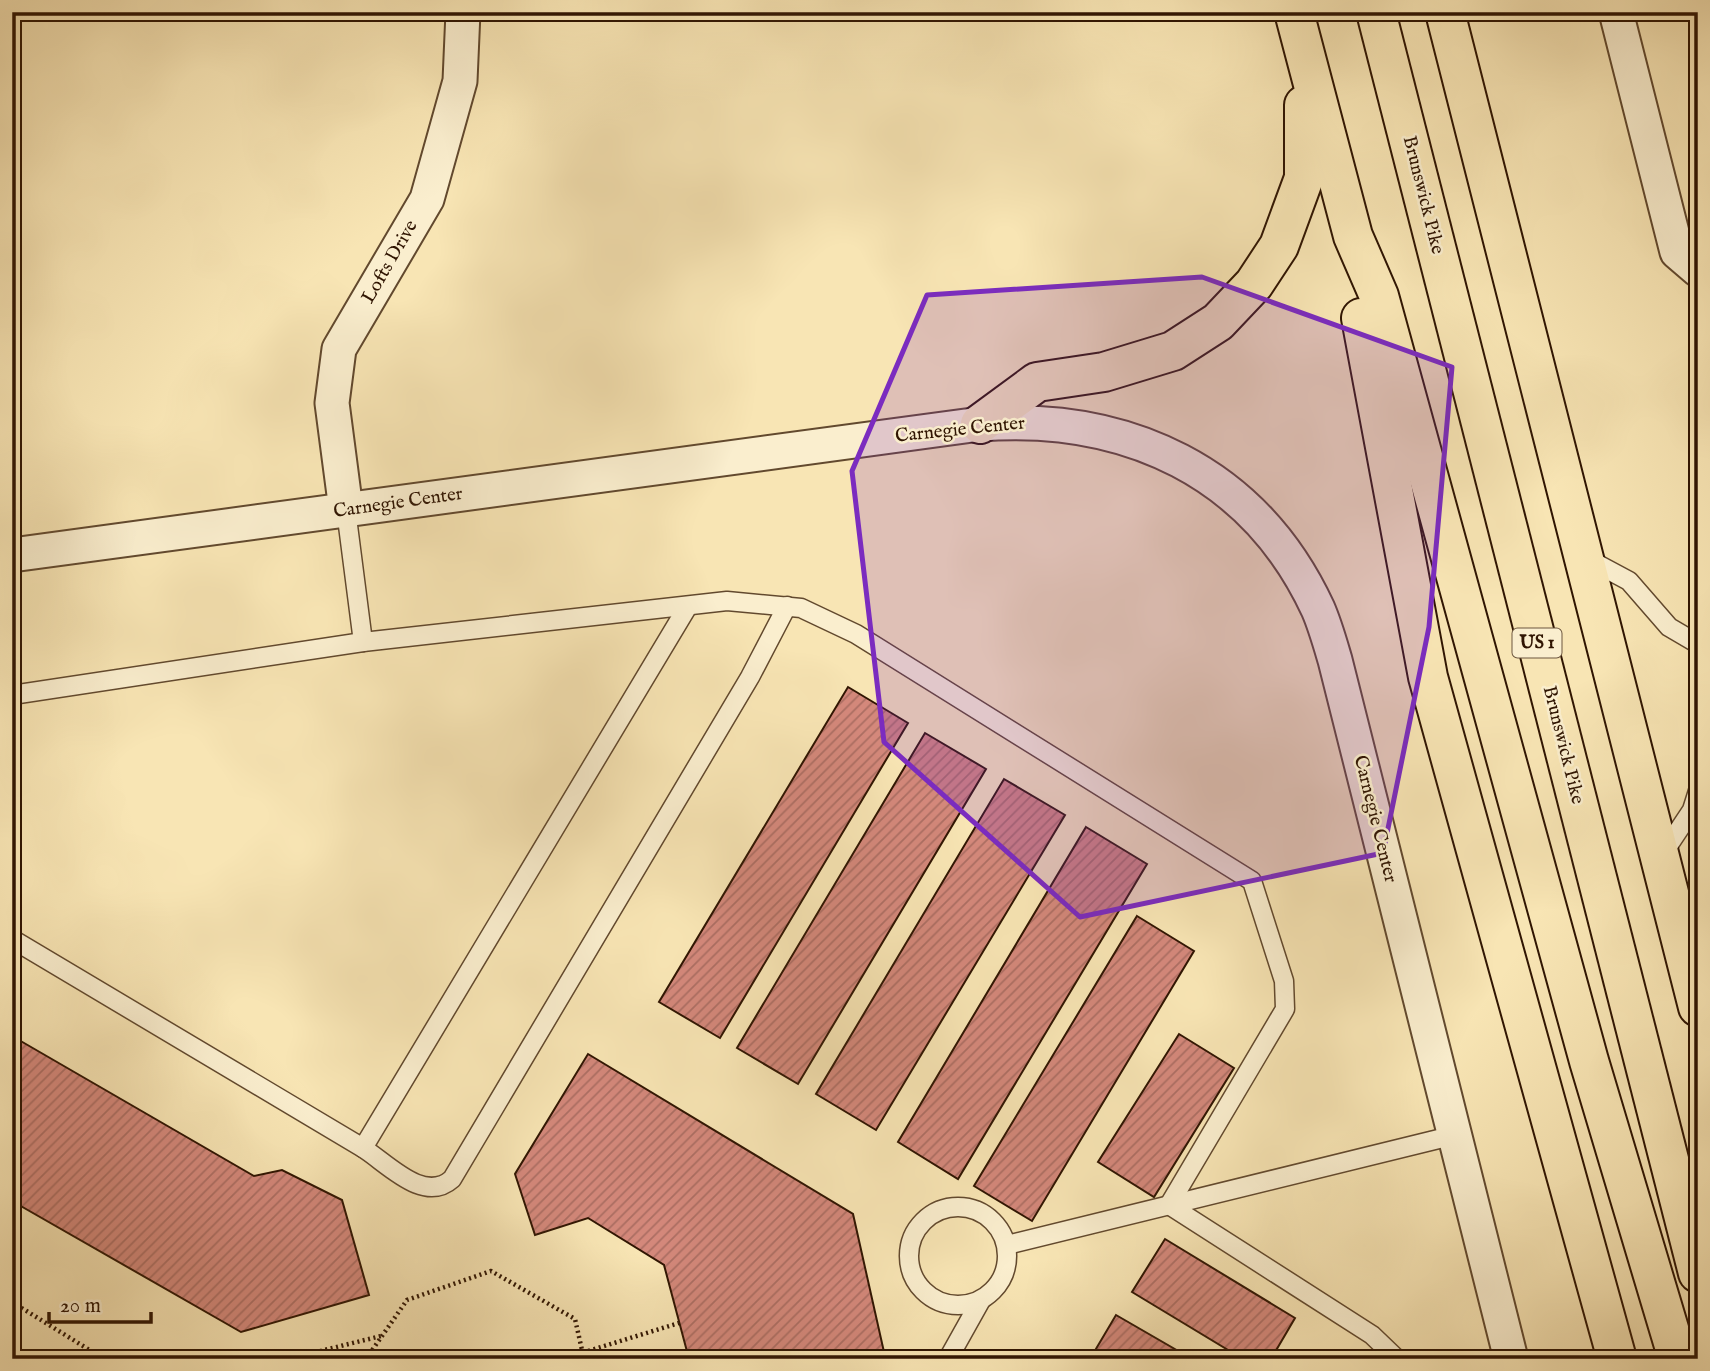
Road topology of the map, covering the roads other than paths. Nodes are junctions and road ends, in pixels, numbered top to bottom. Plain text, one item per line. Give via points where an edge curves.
1 (463, 12) edge
2 (1294, 12) edge
3 (1376, 12) edge
4 (1445, 12) edge
5 (1616, 12) edge
6 (1304, 54) junction
7 (1353, 236) junction
8 (1698, 270) edge
9 (980, 424) junction
10 (346, 510) junction
11 (12, 555) edge
12 (1581, 555) junction
13 (688, 606) junction
14 (787, 606) junction
15 (363, 642) junction
16 (1698, 644) edge
17 (12, 695) edge
18 (1698, 791) edge
19 (1660, 858) junction
20 (12, 939) edge
21 (1698, 1007) edge
22 (1455, 1135) junction
23 (363, 1148) junction
24 (1170, 1205) junction
25 (1007, 1245) junction
26 (1698, 1273) edge
27 (981, 1300) junction
28 (948, 1359) edge
29 (1396, 1359) edge
30 (1511, 1359) edge
31 (1618, 1359) edge
32 (1678, 1359) edge

1 - 10 street, Lofts Drive via 460,81 427,199 339,349 332,402
2 - 6 highway
3 - 26 highway, Brunswick Pike / US 1
4 - 12 highway
5 - 8 street via 1677,251
6 - 7 highway
6 - 9 highway via 1304,178 1279,246 1254,284 1218,322 1173,351 1104,372 1037,382
7 - 31 highway via 1357,295 1428,677
7 - 32 highway via 1379,296 1589,1061
9 - 10 street, Carnegie Center
9 - 22 street, Carnegie Center via 1069,424 1117,434 1168,454 1211,479 1253,515 1292,561 1318,610 1335,660
10 - 11 street, Carnegie Center
10 - 15 lane
12 - 16 lane via 1629,581 1669,627
12 - 19 highway
13 - 14 lane via 727,601
13 - 15 lane
13 - 23 lane
14 - 23 lane via 750,677 452,1179 437,1189 423,1188
14 - 24 lane via 856,634 1252,881 1284,981 1285,1009
15 - 17 lane
18 - 19 lane via 1692,810
19 - 21 highway
20 - 23 lane
22 - 24 lane
22 - 30 street, Carnegie Center
24 - 25 lane
24 - 29 lane via 1372,1335
25 - 27 lane via 1003,1278
25 - 27 lane via 1000,1229 974,1208 940,1210 915,1232 909,1263 923,1291 950,1305
27 - 28 lane

